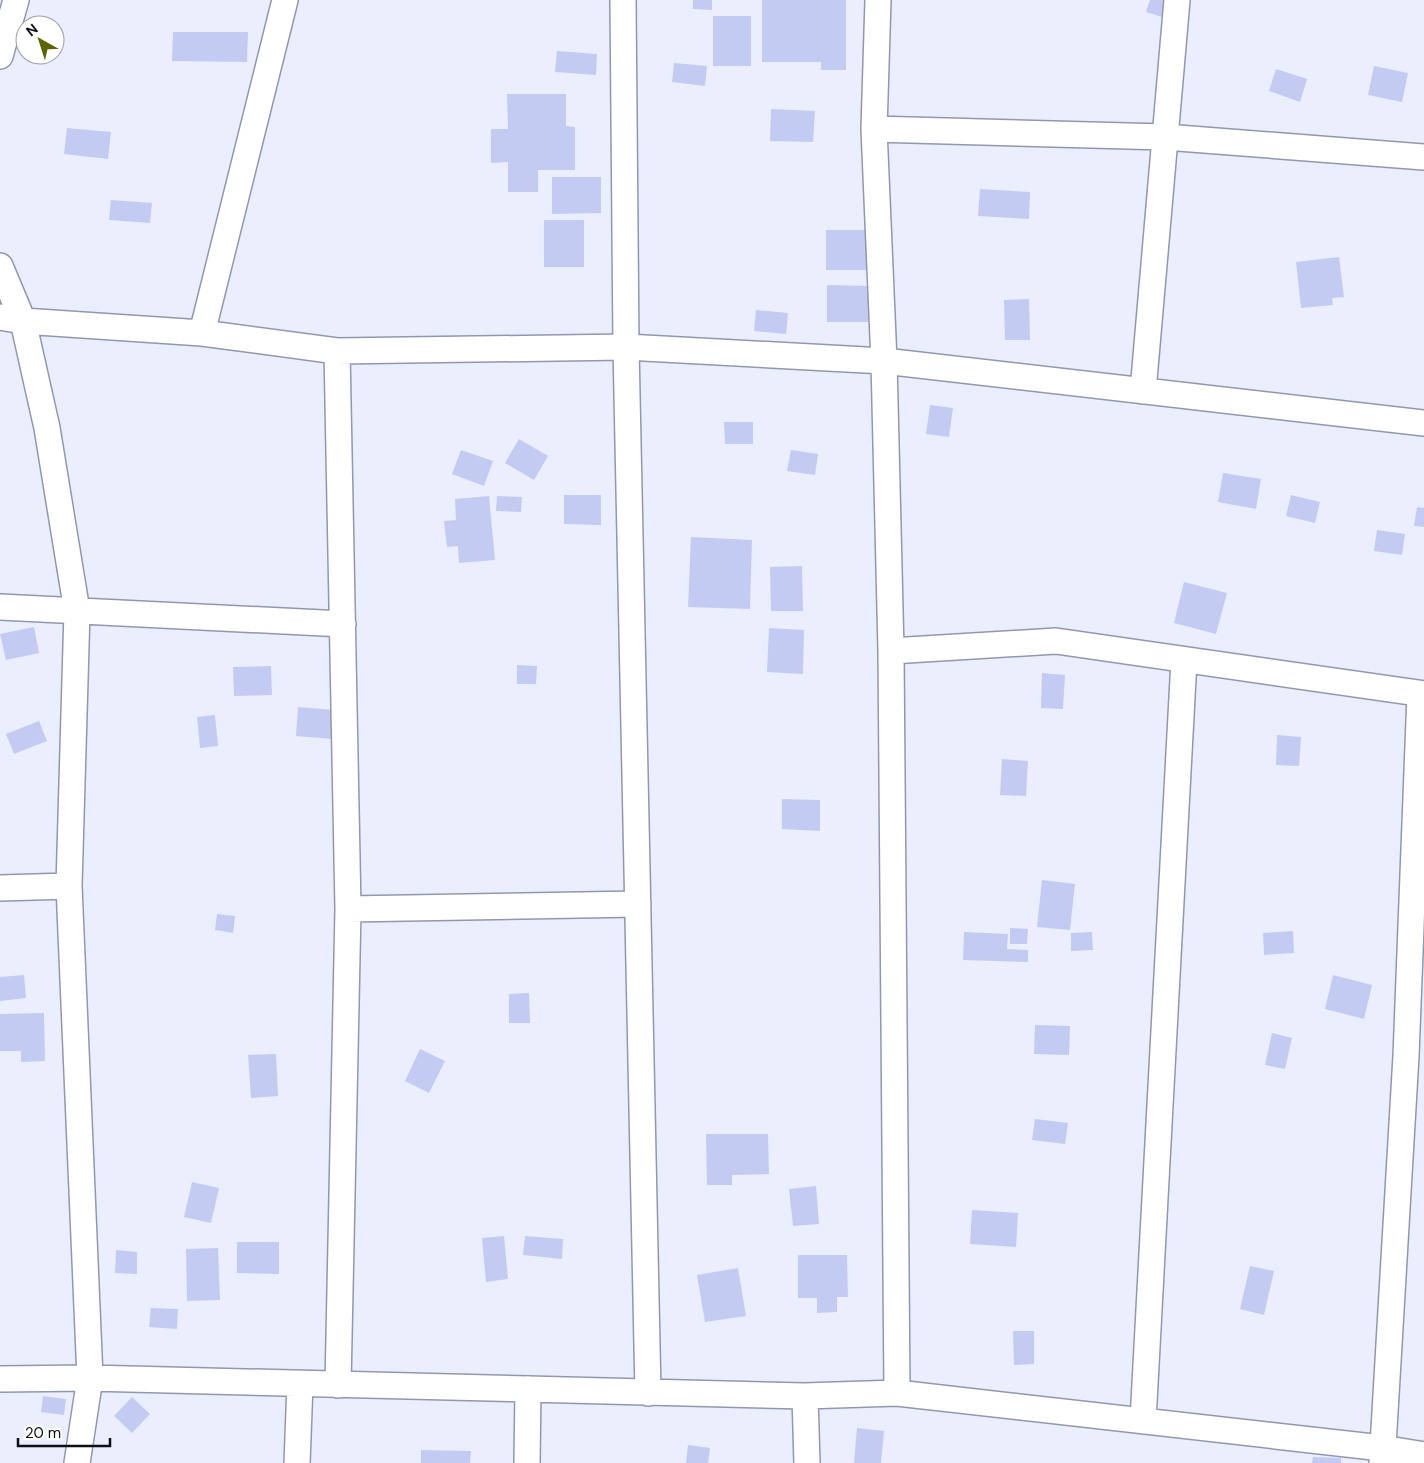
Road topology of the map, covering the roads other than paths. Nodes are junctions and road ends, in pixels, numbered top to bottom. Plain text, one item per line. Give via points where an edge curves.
1 (16, 0) edge
2 (285, 0) edge
3 (623, 0) edge
4 (878, 0) edge
5 (1176, 0) edge
6 (0, 56) edge
7 (874, 128) junction
8 (1165, 137) junction
9 (1424, 157) edge
10 (0, 266) edge
11 (11, 319) edge
12 (202, 333) junction
13 (626, 347) junction
14 (337, 351) junction
15 (884, 361) junction
16 (1143, 391) junction
17 (1424, 423) edge
18 (0, 607) edge
19 (77, 611) junction
20 (343, 624) junction
21 (891, 651) junction
22 (1184, 660) junction
23 (1422, 694) edge
24 (69, 886) junction
25 (0, 888) edge
26 (638, 904) junction
27 (348, 909) junction
28 (90, 1378) junction
29 (0, 1379) edge
30 (300, 1384) junction
31 (338, 1385) junction
32 (528, 1390) junction
33 (648, 1393) junction
34 (897, 1393) junction
35 (805, 1396) junction
36 (1143, 1421) junction
37 (1424, 1454) edge
38 (1382, 1456) edge
39 (77, 1463) edge
40 (297, 1463) edge
41 (528, 1463) edge
42 (807, 1463) edge

1 - 6 street
2 - 12 street
3 - 13 street
4 - 7 street
5 - 8 street
7 - 8 street
7 - 15 street
8 - 9 street
8 - 16 street
10 - 11 street
11 - 12 street
11 - 19 street via 47,428
12 - 14 street
13 - 14 street
13 - 15 street
13 - 26 street
14 - 20 street
15 - 16 street
15 - 21 street
16 - 17 street
18 - 19 street
19 - 20 street
19 - 24 street
20 - 27 street
21 - 22 street via 1056,641
21 - 34 street
22 - 23 street
22 - 36 street
23 - 38 street via 1406,1056
24 - 25 street
24 - 28 street
26 - 27 street
26 - 33 street
27 - 31 street
28 - 29 street
28 - 30 street
28 - 39 street
30 - 31 street
30 - 40 street
31 - 32 street
32 - 33 street
32 - 41 street
33 - 35 street
34 - 35 street
34 - 36 street
35 - 42 street
36 - 38 street
37 - 38 street

